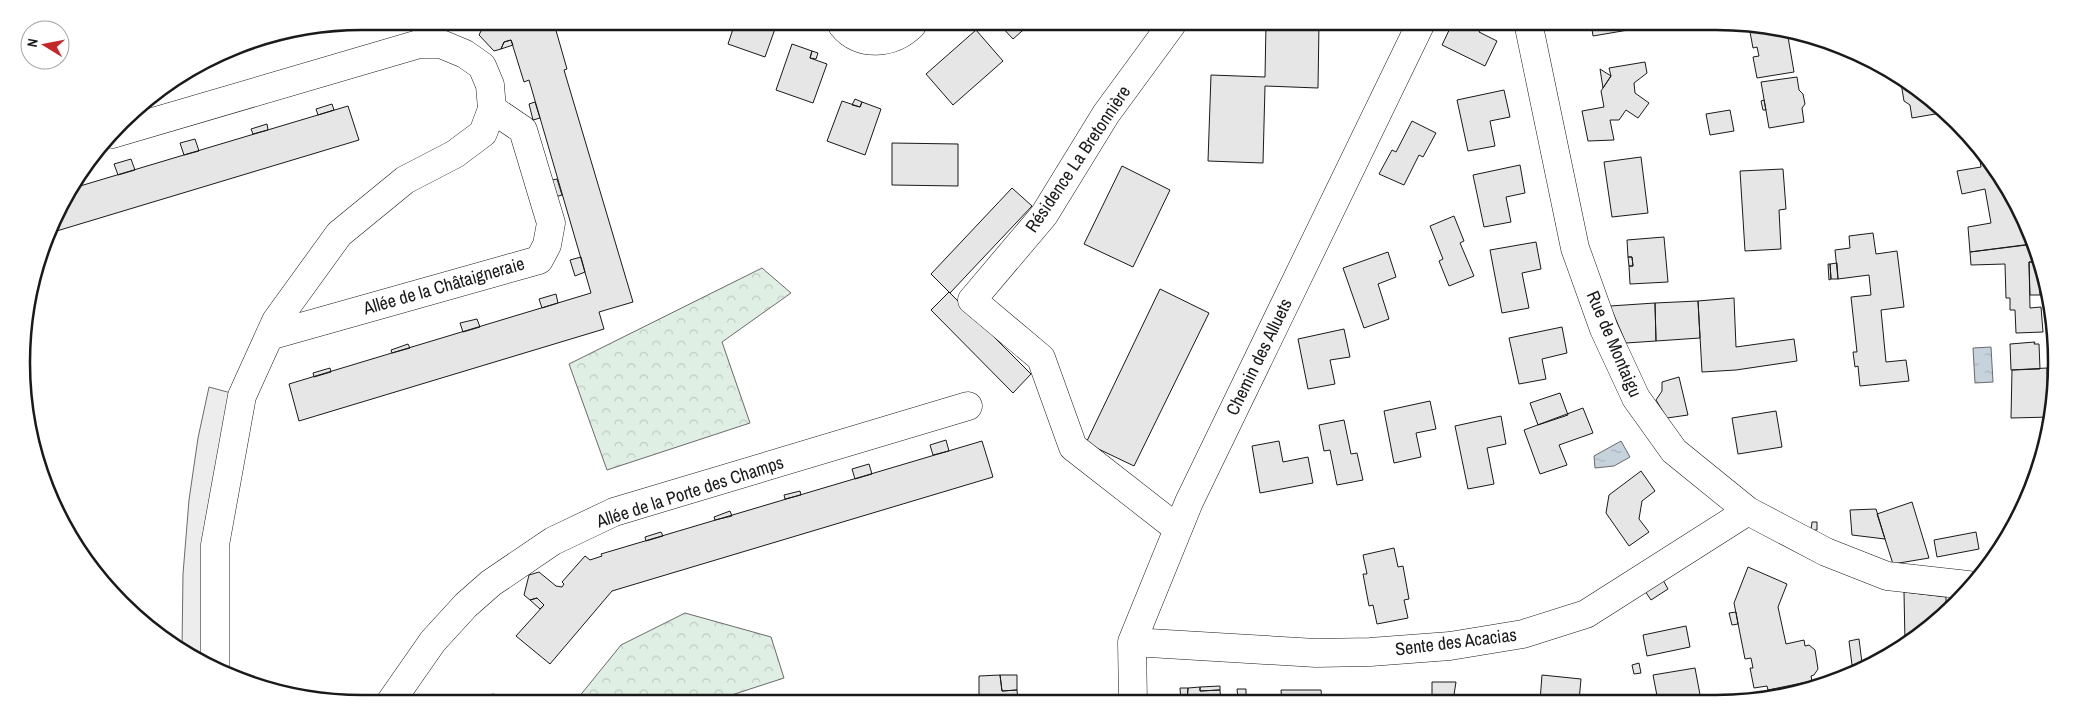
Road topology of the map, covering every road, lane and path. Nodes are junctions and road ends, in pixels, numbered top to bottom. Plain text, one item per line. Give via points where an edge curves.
1 (846, 30) edge
2 (907, 30) edge
3 (1168, 30) edge
4 (1418, 30) edge
5 (1530, 30) edge
6 (492, 109) junction
7 (124, 131) edge
8 (269, 336) junction
9 (968, 406) dead end
10 (1748, 511) junction
11 (1178, 529) junction
12 (1962, 585) edge
13 (1132, 642) junction
14 (215, 661) edge
15 (395, 695) edge
16 (1133, 695) edge

1 - 2 street via 849,35 881,42
3 - 11 street, Résidence La Bretonnière via 1106,114 1044,215 972,300 1041,358 1073,447
4 - 11 street, Chemin des Alluets
5 - 10 street, Rue de Montaigu via 1575,248 1608,338 1636,398 1674,451
6 - 7 street via 490,85 482,66 465,54 441,44 419,44
6 - 8 street via 483,134 455,154 405,180 339,234 276,321
6 - 8 street, Allée de la Châtaigneraie via 522,130 534,167 551,223 547,245 539,260
8 - 14 street via 242,396 215,545
9 - 15 street, Allée de la Porte des Champs via 614,512 553,541 490,583 466,605 433,641
10 - 12 street, Rue de Montaigu via 1826,552 1887,576
10 - 13 street, Sente des Acacias via 1586,614 1523,634 1450,646 1370,652 1316,653
11 - 13 street, Chemin des Alluets
13 - 16 street, Chemin des Alluets

